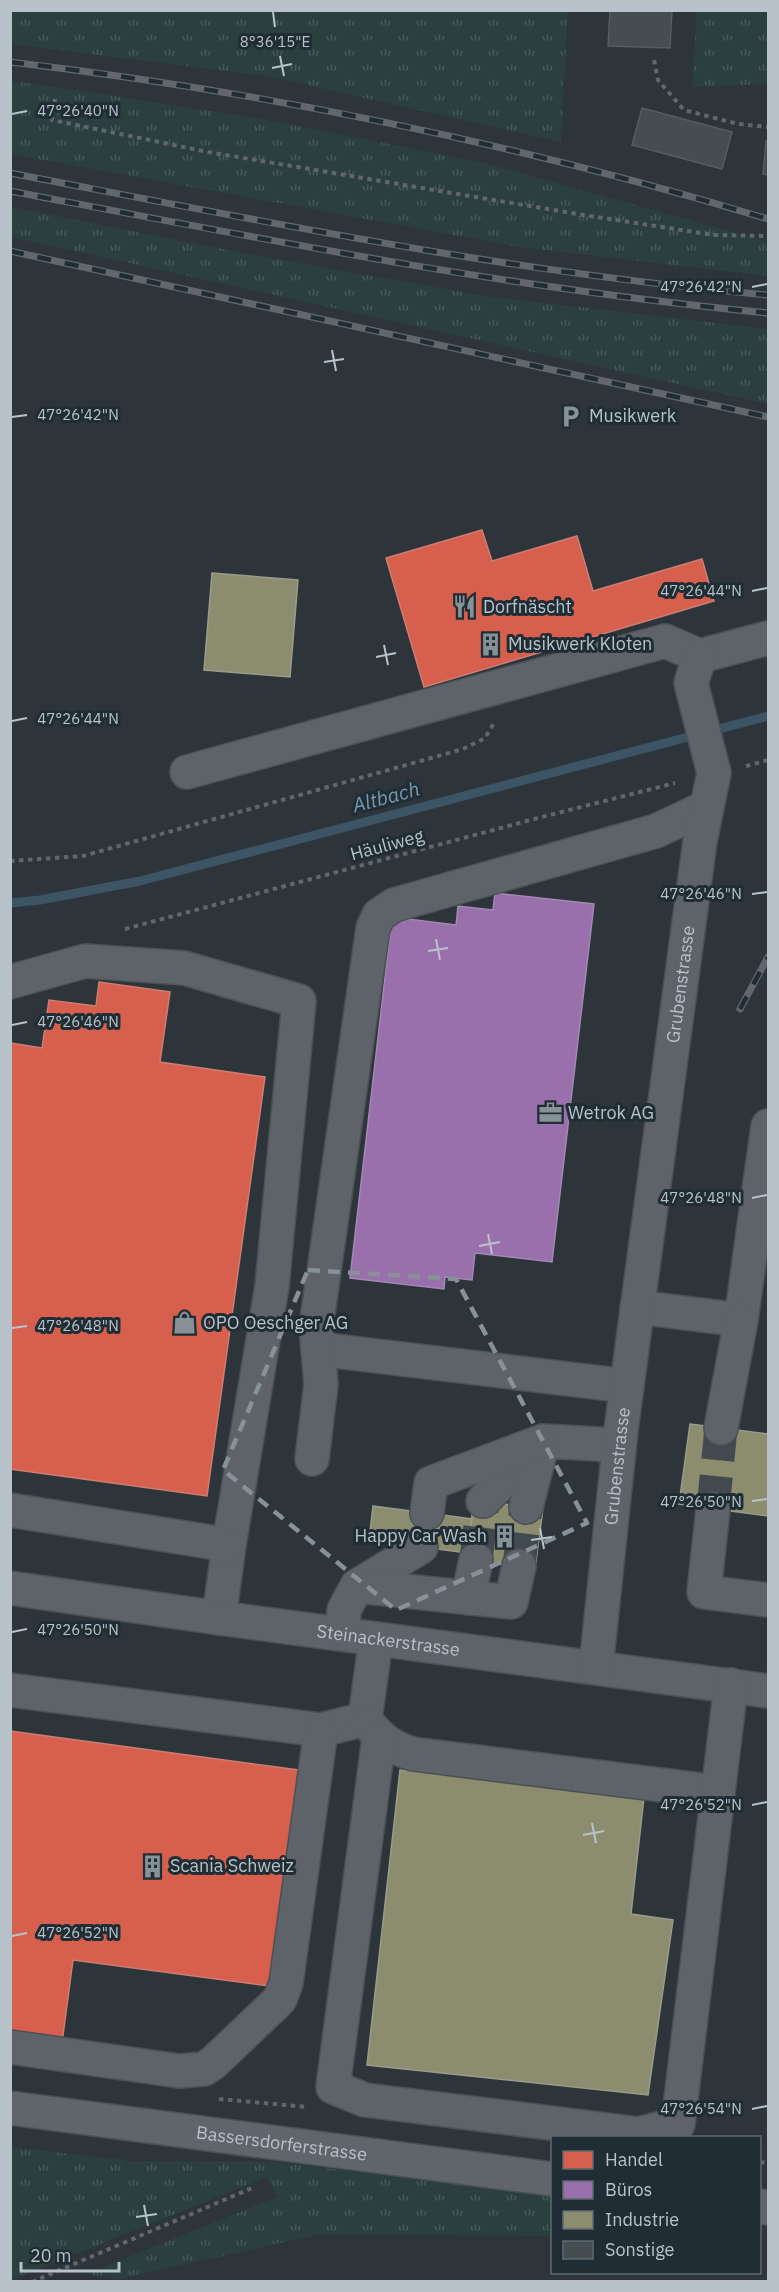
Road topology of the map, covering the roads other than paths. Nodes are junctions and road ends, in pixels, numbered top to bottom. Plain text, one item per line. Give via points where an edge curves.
1 (768, 638) edge
2 (700, 656) junction
3 (187, 772) dead end
4 (707, 807) junction
5 (10, 982) edge
6 (768, 1126) edge
7 (637, 1307) junction
8 (741, 1320) junction
9 (318, 1349) junction
10 (627, 1386) junction
11 (721, 1428) tunnel mouth
12 (543, 1442) junction
13 (619, 1448) junction
14 (312, 1459) dead end
15 (483, 1501) tunnel mouth
16 (526, 1507) tunnel mouth
17 (713, 1509) tunnel mouth
18 (10, 1510) edge
19 (427, 1513) dead end
20 (229, 1545) junction
21 (421, 1547) dead end
22 (476, 1560) tunnel mouth
23 (519, 1566) tunnel mouth
24 (357, 1586) junction
25 (10, 1588) edge
26 (468, 1598) junction
27 (768, 1600) edge
28 (219, 1618) junction
29 (343, 1634) junction
30 (376, 1639) junction
31 (596, 1667) junction
32 (731, 1686) junction
33 (10, 1690) edge
34 (768, 1691) edge
35 (372, 1728) junction
36 (321, 1730) junction
37 (718, 1792) junction
38 (10, 2047) edge
39 (10, 2108) edge
40 (551, 2179) edge

1 - 2 street
2 - 3 street via 665,641
2 - 4 street, Grubenstrasse via 691,684 713,766
4 - 7 street, Grubenstrasse
4 - 9 street via 656,831 394,905 379,915 373,928 321,1291 316,1327
5 - 20 street via 85,962 184,968 299,1001 273,1286
6 - 8 street
7 - 8 street
7 - 10 street, Grubenstrasse
8 - 11 street
9 - 10 street
9 - 14 street via 321,1384
10 - 13 street, Grubenstrasse
12 - 13 street
12 - 15 street
12 - 16 street
12 - 19 street via 431,1483
13 - 31 street, Grubenstrasse
17 - 27 street via 704,1592
18 - 20 street
20 - 28 street
21 - 24 street
22 - 26 street
23 - 26 street via 511,1602
24 - 26 street
24 - 29 street via 344,1610
25 - 28 street, Steinackerstrasse
28 - 29 street, Steinackerstrasse
29 - 30 street, Steinackerstrasse
30 - 31 street, Steinackerstrasse
30 - 35 street
31 - 32 street, Steinackerstrasse
32 - 34 street, Steinackerstrasse
32 - 37 street
33 - 36 street
35 - 36 street
35 - 37 street via 398,1750 413,1754
35 - 37 street via 333,2087 365,2100 639,2134 678,2124
36 - 38 street via 286,1983 280,1999 213,2063 195,2071
39 - 40 main road, Bassersdorferstrasse

